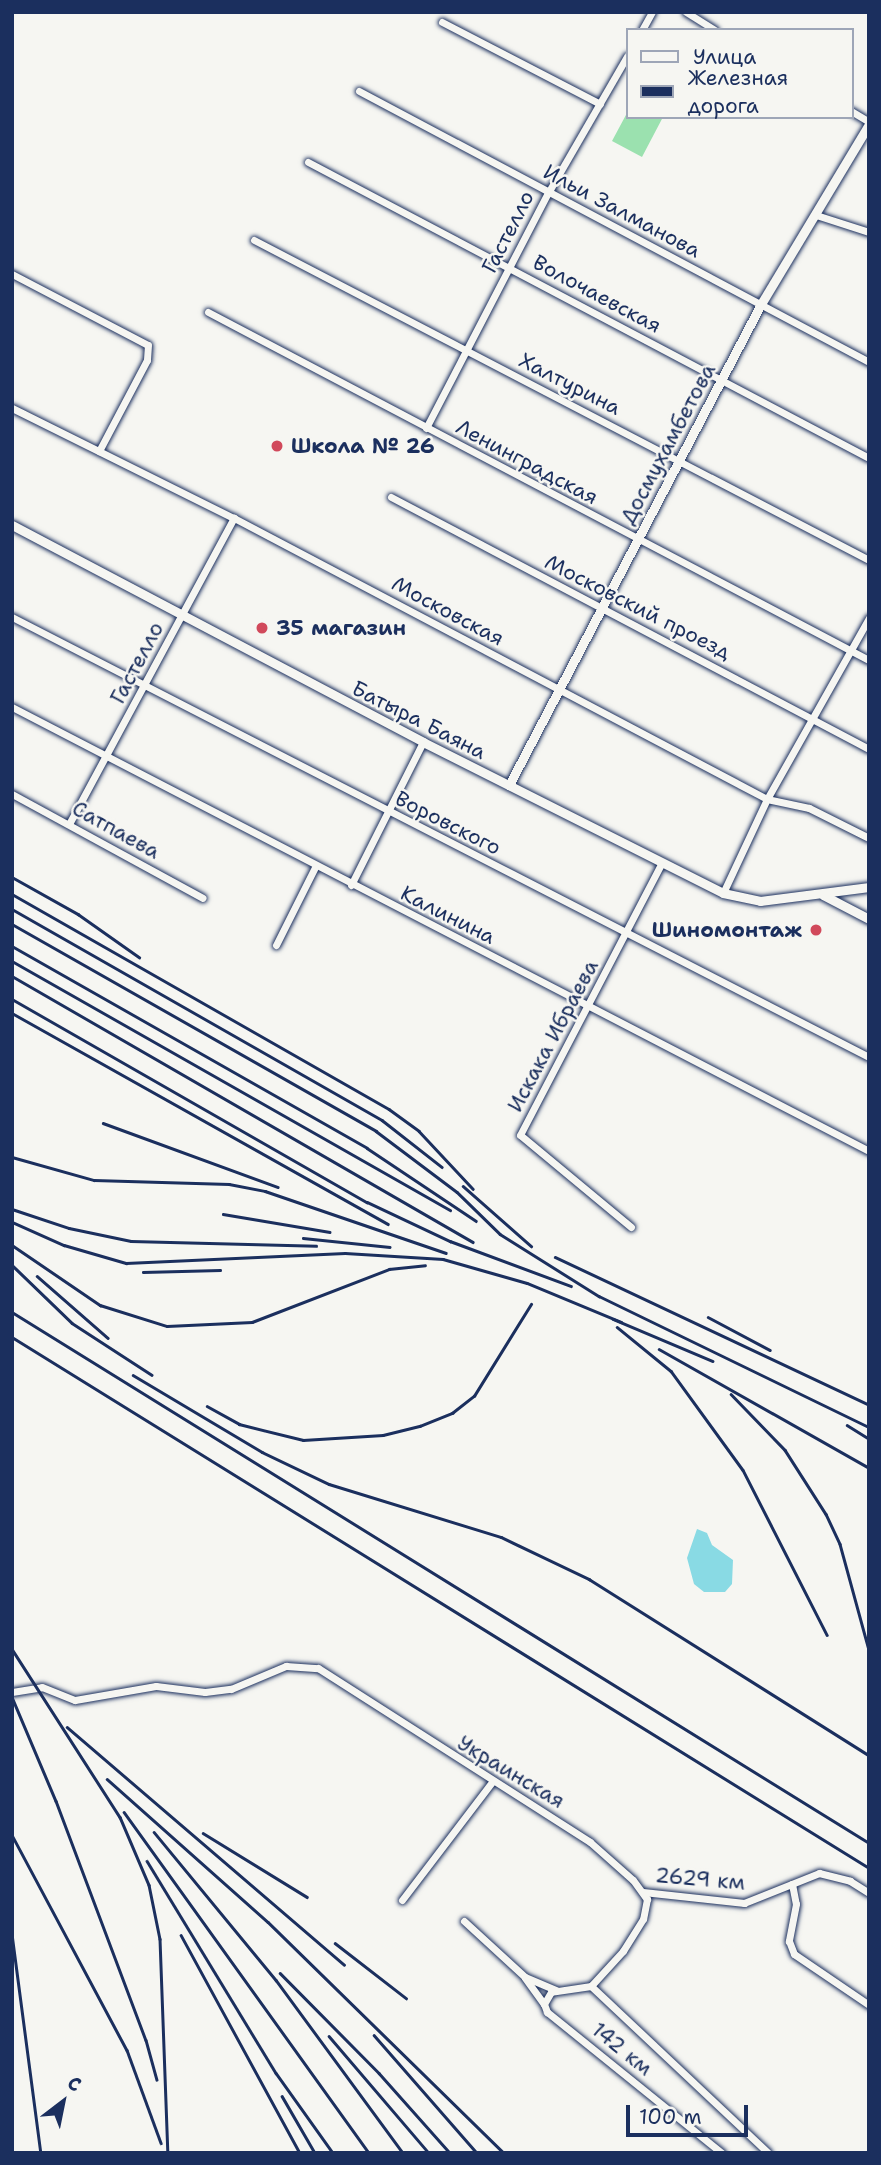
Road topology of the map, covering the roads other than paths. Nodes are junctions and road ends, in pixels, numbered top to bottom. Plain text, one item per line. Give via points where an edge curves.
1 (652, 12) edge
2 (686, 12) edge
3 (442, 22) dead end
4 (643, 28) edge
5 (712, 28) edge
6 (626, 58) edge
7 (359, 91) dead end
8 (600, 104) junction
9 (853, 112) edge
10 (869, 123) edge
11 (308, 162) dead end
12 (548, 193) junction
13 (817, 215) junction
14 (869, 232) edge
15 (254, 240) dead end
16 (509, 268) junction
17 (12, 274) edge
18 (761, 304) junction
19 (208, 312) dead end
20 (466, 351) junction
21 (869, 362) edge
22 (722, 380) junction
23 (12, 408) edge
24 (426, 429) junction
25 (99, 451) junction
26 (869, 458) edge
27 (679, 461) junction
28 (391, 496) dead end
29 (234, 518) junction
30 (12, 525) edge
31 (637, 541) junction
32 (869, 560) edge
33 (602, 608) junction
34 (182, 615) junction
35 (12, 617) edge
36 (869, 618) edge
37 (852, 651) junction
38 (869, 660) edge
39 (144, 687) junction
40 (559, 690) junction
41 (12, 707) edge
42 (813, 721) junction
43 (423, 743) junction
44 (869, 749) edge
45 (106, 758) junction
46 (509, 785) junction
47 (12, 794) edge
48 (768, 799) junction
49 (388, 812) junction
50 (69, 824) junction
51 (869, 838) edge
52 (662, 862) junction
53 (315, 867) junction
54 (351, 884) junction
55 (869, 887) edge
56 (723, 892) junction
57 (823, 895) junction
58 (203, 898) dead end
59 (869, 919) edge
60 (626, 933) junction
61 (276, 944) dead end
62 (589, 1007) junction
63 (869, 1057) edge
64 (869, 1151) edge
65 (631, 1227) dead end
66 (12, 1692) edge
67 (492, 1782) junction
68 (792, 1884) junction
69 (643, 1892) junction
70 (869, 1893) edge
71 (402, 1900) dead end
72 (464, 1921) dead end
73 (525, 1977) junction
74 (591, 1986) junction
75 (557, 1991) junction
76 (544, 2004) junction
77 (869, 2005) edge
78 (722, 2153) edge
79 (768, 2153) edge

1 - 4 street
2 - 5 street
3 - 8 street
6 - 8 street, Гастелло
7 - 12 street, Ильи Залманова
8 - 12 street, Гастелло
9 - 10 street
10 - 13 street, Досмухамбетова
11 - 16 street, Волочаевская
12 - 16 street, Гастелло
12 - 18 street, Ильи Залманова
13 - 14 street
13 - 18 street, Досмухамбетова
15 - 20 street, Халтурина
16 - 20 street, Гастелло
16 - 22 street, Волочаевская
17 - 25 street via 148,345 149,355
18 - 21 street, Ильи Залманова
18 - 22 street, Досмухамбетова
19 - 24 street, Ленинградская
20 - 24 street, Гастелло
20 - 27 street, Халтурина
22 - 26 street, Волочаевская
22 - 27 street, Досмухамбетова
23 - 25 street, Московская
24 - 31 street, Ленинградская
25 - 29 street, Московская
27 - 31 street, Досмухамбетова
27 - 32 street, Халтурина
28 - 33 street, Московский проезд
29 - 34 street, Гастелло
29 - 40 street, Московская
30 - 34 street, Батыра Баяна
31 - 33 street, Досмухамбетова
31 - 37 street, Ленинградская
33 - 40 street, Досмухамбетова
33 - 42 street, Московский проезд
34 - 39 street, Гастелло
34 - 43 street, Батыра Баяна
35 - 39 street, Воровского
36 - 37 street
37 - 38 street, Ленинградская
37 - 42 street
39 - 45 street, Гастелло
39 - 49 street, Воровского
40 - 46 street, Досмухамбетова
40 - 48 street, Московская
41 - 45 street, Калинина
42 - 44 street, Московский проезд
42 - 48 street
43 - 46 street, Батыра Баяна
43 - 49 street
45 - 50 street, Гастелло
45 - 53 street, Калинина
46 - 52 street, Батыра Баяна
47 - 50 street, Сатпаева
48 - 51 street, Московская via 809,808
48 - 56 street
49 - 54 street
49 - 60 street, Воровского
50 - 58 street, Сатпаева
52 - 56 street, Батыра Баяна
52 - 60 street, Искака Ибраева
53 - 54 street, Калинина
53 - 61 street
54 - 62 street, Калинина
55 - 57 street, Батыра Баяна
56 - 57 street, Батыра Баяна via 760,901
57 - 59 street
60 - 62 street, Искака Ибраева
60 - 63 street, Воровского
62 - 64 street, Калинина
62 - 65 street, Искака Ибраева via 520,1136
66 - 67 street, Украинская via 41,1687 75,1700 156,1686 205,1692 231,1689 286,1666 303,1665 318,1668
67 - 69 street, Украинская via 590,1842
67 - 71 street
68 - 69 street, 2629 км via 744,1903
68 - 70 street, 2629 км via 819,1873 850,1881
68 - 77 street via 796,1904 789,1941 794,1954
69 - 74 street via 648,1907 643,1919 623,1951
72 - 73 street
73 - 75 street
73 - 76 street, 142 км
74 - 75 street
74 - 79 street
75 - 76 street
76 - 78 street, 142 км via 560,2022

